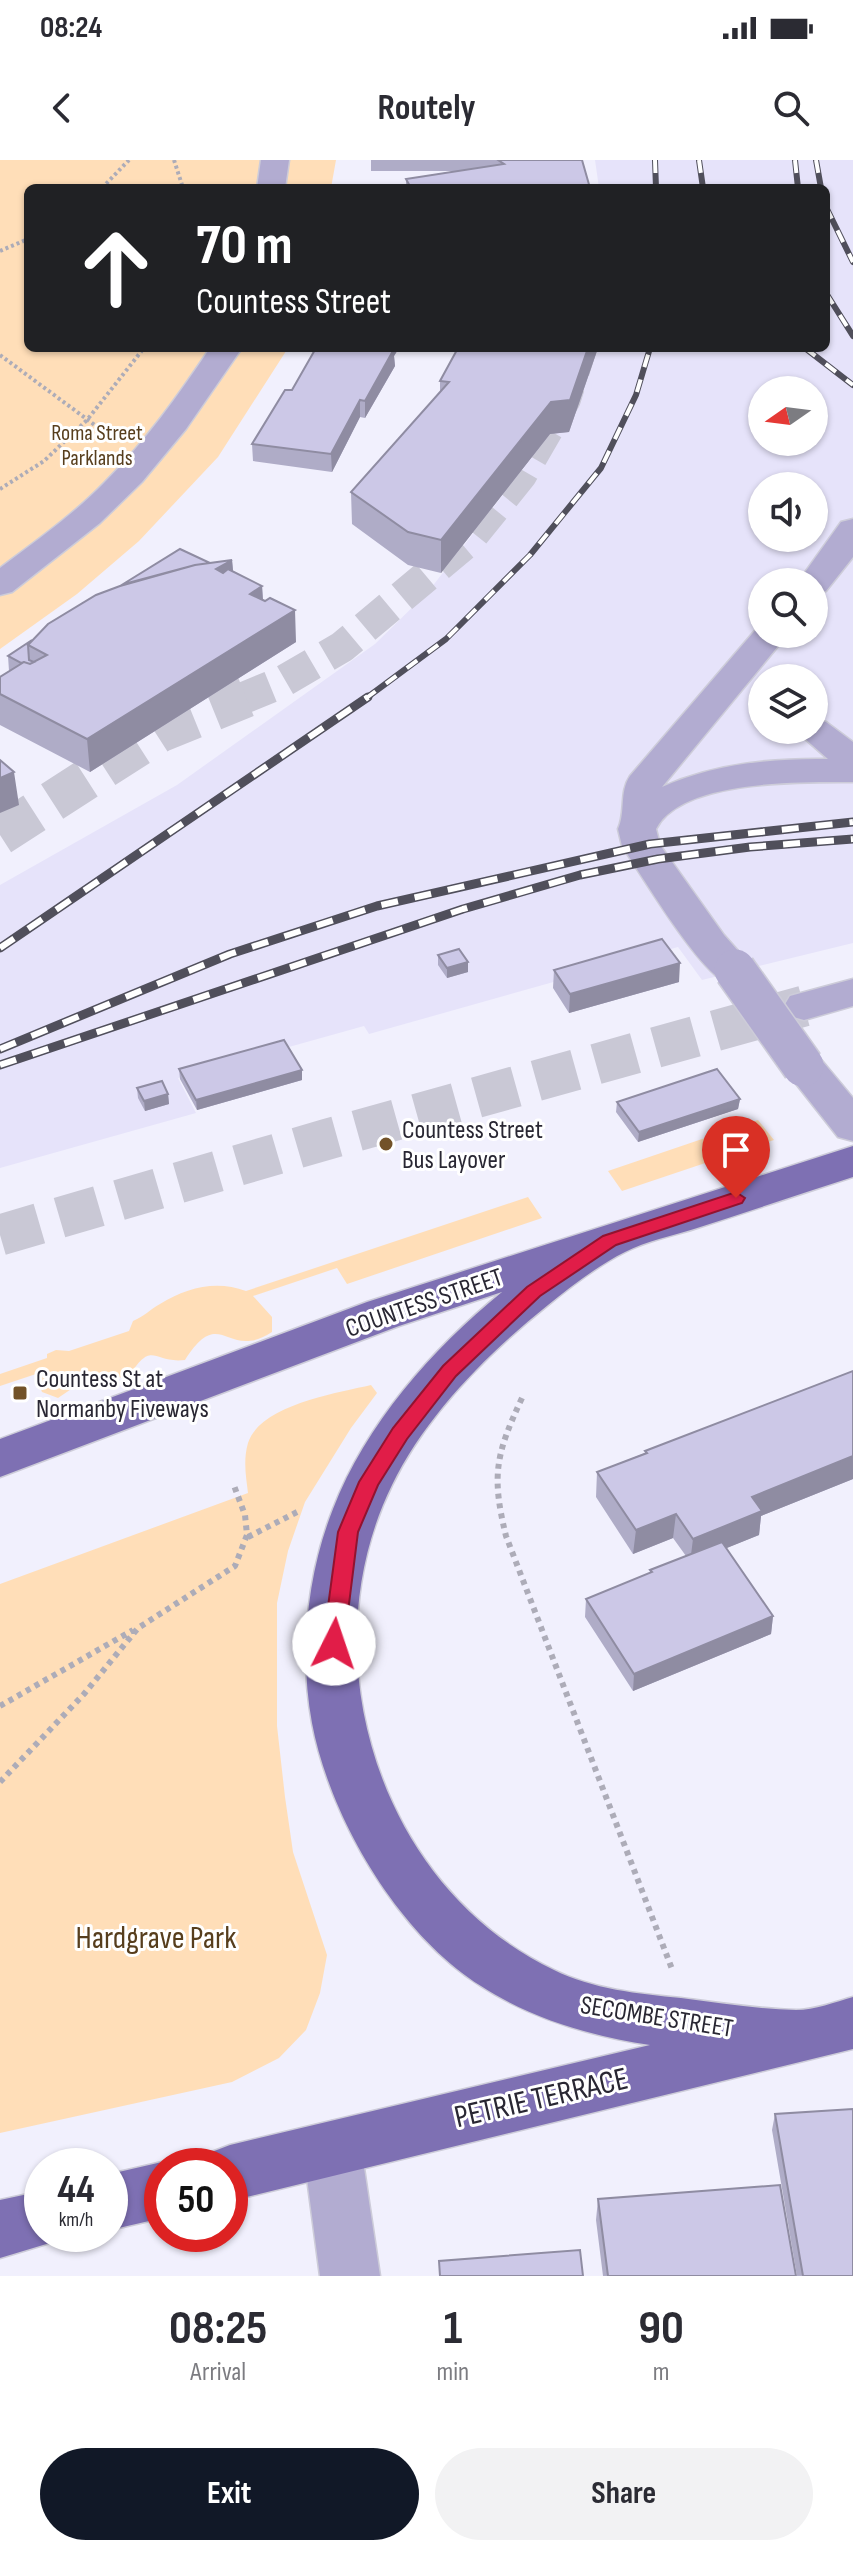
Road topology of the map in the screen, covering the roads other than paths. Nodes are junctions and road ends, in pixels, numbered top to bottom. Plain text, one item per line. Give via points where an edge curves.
1 (275, 160) edge
2 (272, 184) edge
3 (223, 352) edge
4 (853, 529) edge
5 (827, 568) edge
6 (0, 585) edge
7 (748, 684) edge
8 (828, 741) edge
9 (853, 760) edge
10 (853, 771) edge
11 (642, 816) junction
12 (853, 992) edge
13 (804, 1006) tunnel mouth
14 (853, 1126) edge
15 (853, 1161) edge
16 (609, 1241) junction
17 (0, 1458) edge
18 (827, 2030) edge
19 (332, 2148) junction
20 (248, 2169) edge
21 (24, 2223) edge
22 (0, 2229) edge
23 (350, 2276) edge

1 - 2 street
3 - 6 street via 193,399 116,490
4 - 5 street
7 - 11 street via 643,784
8 - 9 street
10 - 11 street via 783,771 721,779 655,805
11 - 14 street, bridge via 637,840 710,944
12 - 13 street
15 - 16 main road, COUNTESS STREET
16 - 17 main road, COUNTESS STREET via 383,1314
16 - 18 main road, SECOMBE STREET via 533,1292 449,1371 369,1482 348,1532 337,1606 333,1668 338,1723 354,1779 415,1888 454,1931 531,1987 590,2008
18 - 19 main road, PETRIE TERRACE
19 - 20 main road, PETRIE TERRACE
19 - 23 street
21 - 22 main road

